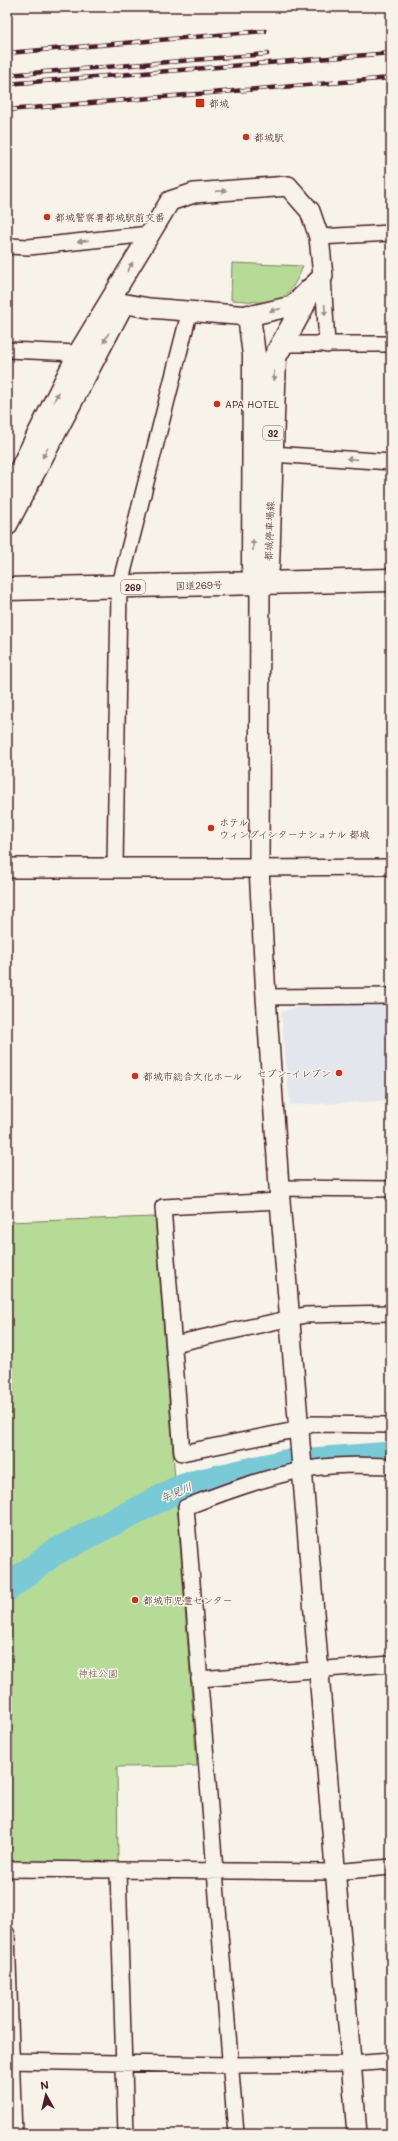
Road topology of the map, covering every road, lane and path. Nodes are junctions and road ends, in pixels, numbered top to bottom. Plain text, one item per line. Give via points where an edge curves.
1 (391, 233) edge
2 (149, 234) junction
3 (319, 237) junction
4 (7, 246) edge
5 (317, 283) junction
6 (117, 303) junction
7 (190, 310) junction
8 (248, 316) junction
9 (282, 344) junction
10 (391, 344) edge
11 (328, 345) junction
12 (7, 350) edge
13 (78, 353) junction
14 (272, 454) junction
15 (391, 462) edge
16 (7, 494) edge
17 (7, 526) edge
18 (391, 580) edge
19 (260, 583) junction
20 (119, 588) junction
21 (7, 589) edge
22 (391, 867) edge
23 (7, 868) edge
24 (115, 868) junction
25 (259, 868) junction
26 (391, 996) edge
27 (266, 997) junction
28 (391, 1189) edge
29 (280, 1194) junction
30 (391, 1313) edge
31 (291, 1317) junction
32 (174, 1344) junction
33 (391, 1425) edge
34 (300, 1429) junction
35 (391, 1466) edge
36 (303, 1470) junction
37 (391, 1664) edge
38 (318, 1671) junction
39 (200, 1679) junction
40 (391, 1867) edge
41 (7, 1869) edge
42 (118, 1871) junction
43 (214, 1871) junction
44 (334, 1872) junction
45 (7, 1934) edge
46 (9, 2061) edge
47 (124, 2061) junction
48 (391, 2061) edge
49 (351, 2064) junction
50 (230, 2065) junction
51 (14, 2134) edge
52 (126, 2134) edge
53 (236, 2134) edge
54 (357, 2134) edge

1 - 3 street
2 -> 3 street via 170,201 194,193 288,186 310,211
2 -> 4 street via 29,247
6 -> 2 street
3 - 5 street
5 -> 8 street via 292,306
5 - 9 main road, 都城停車場線 / 32
5 -> 11 street
6 - 7 street
6 - 13 street
6 -> 17 street
7 - 8 street
7 - 20 street
19 -> 8 main road, 都城停車場線 / 32 via 253,567 254,355
9 - 11 street
9 -> 14 main road, 都城停車場線 / 32 via 275,357
10 - 11 street
12 - 13 street
16 -> 13 street
15 -> 14 street
14 - 19 main road, 都城停車場線 / 32 via 268,567
18 - 19 main road, 国道269号 / 269
19 - 20 main road, 国道269号 / 269
19 - 25 street
20 - 21 main road, 国道269号 / 269
20 - 24 street
22 - 25 street
23 - 24 street
24 - 25 street
25 - 27 street
26 - 27 street
27 - 29 street
28 - 29 street
29 - 31 street
29 - 32 street via 163,1207
30 - 31 street
31 - 32 street
31 - 34 street
32 - 34 street via 182,1453
33 - 34 street via 312,1424
34 - 36 street
35 - 36 street via 365,1465
36 - 38 street
36 - 39 street via 230,1489 186,1507
37 - 38 street
38 - 39 street
38 - 44 street
39 - 43 street
40 - 44 street
41 - 42 street
42 - 43 street
42 - 47 street
43 - 44 street
43 - 50 street
44 - 49 street
45 - 46 street
46 - 47 street
46 - 51 street
47 - 50 street
47 - 52 street
48 - 49 street
49 - 50 street
49 - 54 street
50 - 53 street

